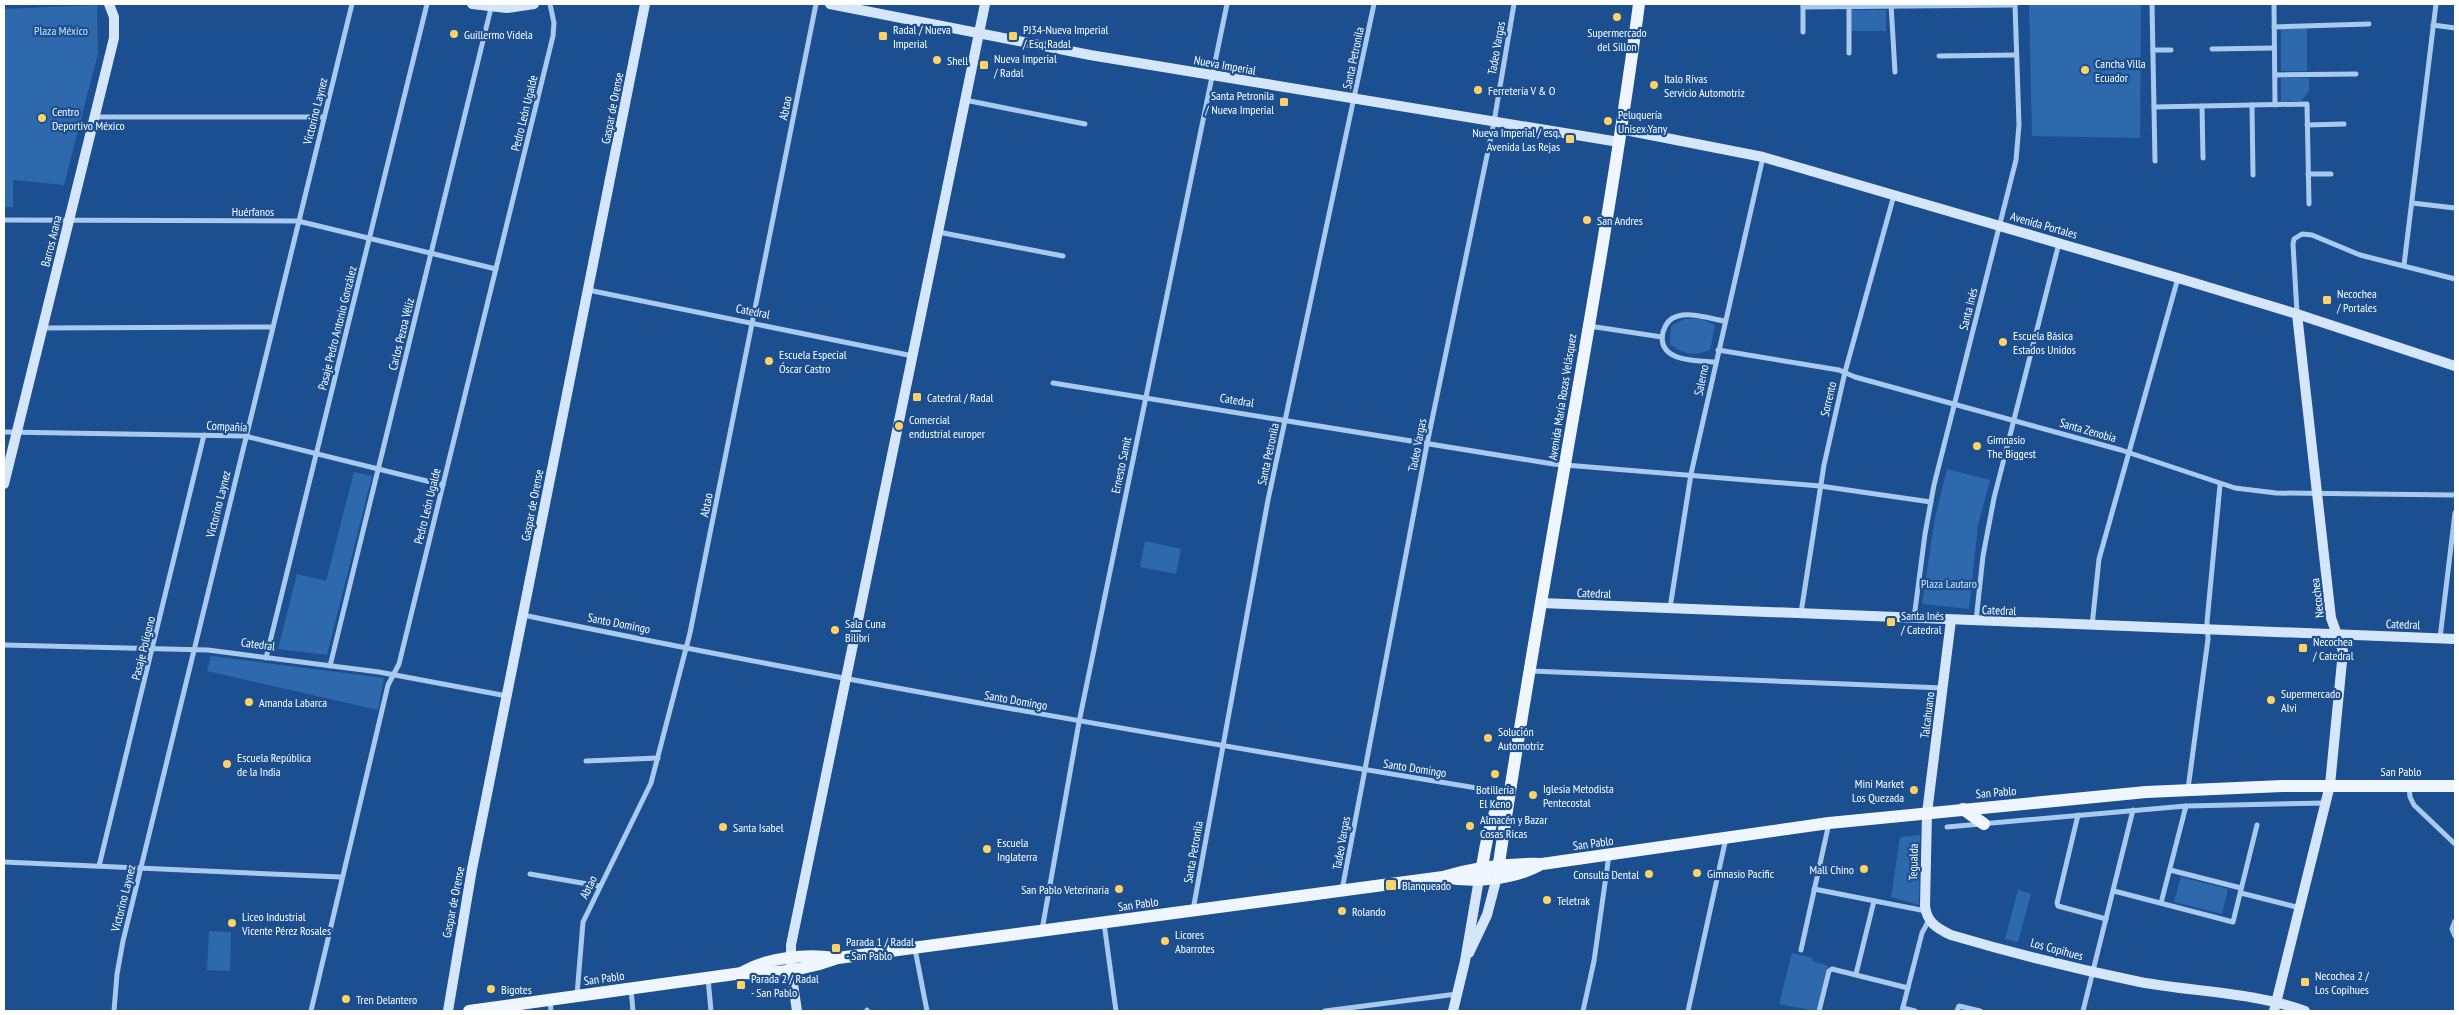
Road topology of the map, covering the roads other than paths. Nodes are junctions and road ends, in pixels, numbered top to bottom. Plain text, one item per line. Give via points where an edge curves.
1 (109, 4) edge
2 (352, 4) edge
3 (427, 4) edge
4 (472, 4) edge
5 (534, 4) edge
6 (550, 4) edge
7 (645, 4) edge
8 (816, 4) edge
9 (830, 4) edge
10 (985, 4) edge
11 (1226, 4) edge
12 (1374, 4) edge
13 (1514, 4) edge
14 (1639, 4) edge
15 (2014, 4) edge
16 (2152, 4) edge
17 (2274, 4) edge
18 (2436, 4) edge
19 (1891, 5) edge
20 (1803, 6) edge
21 (1849, 7) junction
22 (492, 8) junction
23 (2369, 24) dead end
24 (2433, 25) junction
25 (2274, 26) junction
26 (2455, 28) edge
27 (1803, 32) dead end
28 (979, 34) junction
29 (2212, 48) dead end
30 (2274, 48) junction
31 (2153, 50) junction
32 (2170, 50) dead end
33 (1849, 53) dead end
34 (2015, 55) junction
35 (1939, 56) dead end
36 (1895, 72) dead end
37 (2356, 74) dead end
38 (1210, 75) junction
39 (2274, 75) junction
40 (1354, 99) junction
41 (965, 100) junction
42 (2252, 105) junction
43 (2275, 105) junction
44 (2202, 106) junction
45 (2154, 107) junction
46 (94, 117) junction
47 (324, 117) junction
48 (1494, 122) junction
49 (1085, 124) dead end
50 (2344, 124) dead end
51 (2307, 125) junction
52 (1619, 135) junction
53 (1763, 157) junction
54 (2203, 158) dead end
55 (2154, 161) dead end
56 (2308, 174) junction
57 (2331, 174) dead end
58 (2253, 175) dead end
59 (1894, 195) junction
60 (2412, 203) junction
61 (2309, 204) dead end
62 (2455, 208) edge
63 (4, 220) edge
64 (68, 221) junction
65 (298, 221) junction
66 (2000, 225) junction
67 (938, 232) junction
68 (370, 238) junction
69 (2059, 242) junction
70 (431, 253) junction
71 (1063, 256) dead end
72 (2404, 266) junction
73 (496, 269) junction
74 (2178, 278) junction
75 (2455, 279) edge
76 (588, 290) junction
77 (2297, 314) junction
78 (1725, 321) junction
79 (752, 323) junction
80 (1588, 326) junction
81 (272, 327) junction
82 (42, 328) junction
83 (1662, 337) junction
84 (1718, 350) junction
85 (913, 356) junction
86 (1715, 362) junction
87 (2455, 366) edge
88 (1845, 372) junction
89 (1053, 383) dead end
90 (1145, 398) junction
91 (1954, 404) junction
92 (2014, 419) junction
93 (1285, 421) junction
94 (4, 432) edge
95 (17, 432) junction
96 (204, 435) junction
97 (245, 436) junction
98 (1427, 444) junction
99 (2129, 453) junction
100 (317, 454) junction
101 (1565, 466) junction
102 (378, 469) junction
103 (1691, 474) junction
104 (4, 484) edge
105 (443, 485) junction
106 (2220, 485) junction
107 (1820, 486) junction
108 (2318, 494) junction
109 (2455, 495) edge
110 (1931, 502) junction
111 (2455, 514) edge
112 (1541, 603) junction
113 (1670, 608) junction
114 (1801, 613) junction
115 (523, 615) junction
116 (1914, 618) junction
117 (1951, 620) junction
118 (1976, 621) junction
119 (2092, 626) junction
120 (2208, 631) junction
121 (2337, 634) junction
122 (2440, 638) junction
123 (2455, 639) edge
124 (4, 645) edge
125 (686, 646) junction
126 (153, 648) junction
127 (194, 650) junction
128 (266, 658) junction
129 (330, 666) junction
130 (1529, 671) junction
131 (393, 674) junction
132 (848, 680) junction
133 (1942, 688) junction
134 (507, 696) junction
135 (1079, 722) junction
136 (1222, 745) junction
137 (658, 758) junction
138 (586, 761) dead end
139 (1364, 769) junction
140 (2330, 785) junction
141 (2409, 785) junction
142 (2455, 786) edge
143 (2188, 789) junction
144 (1508, 793) junction
145 (2326, 803) junction
146 (2186, 806) junction
147 (1964, 809) junction
148 (2133, 810) junction
149 (1927, 813) junction
150 (2078, 815) junction
151 (1829, 823) junction
152 (1984, 824) junction
153 (2257, 825) dead end
154 (1948, 827) dead end
155 (1726, 837) junction
156 (2455, 844) edge
157 (1609, 855) junction
158 (4, 862) edge
159 (1498, 864) junction
160 (1542, 864) junction
161 (99, 866) junction
162 (1482, 866) junction
163 (141, 868) junction
164 (2170, 870) junction
165 (530, 874) dead end
166 (341, 877) junction
167 (1443, 877) junction
168 (1497, 877) junction
169 (1480, 879) junction
170 (599, 886) junction
171 (1814, 889) junction
172 (1342, 891) junction
173 (2114, 891) junction
174 (2241, 891) junction
175 (1874, 901) junction
176 (2161, 903) junction
177 (2300, 908) junction
178 (1192, 911) junction
179 (1927, 916) junction
180 (2106, 918) junction
181 (2455, 922) edge
182 (1104, 923) junction
183 (1042, 931) junction
184 (2455, 936) edge
185 (915, 948) junction
186 (1801, 950) dead end
187 (1465, 960) junction
188 (791, 965) junction
189 (2093, 972) junction
190 (1856, 974) junction
191 (708, 978) junction
192 (631, 988) junction
193 (1908, 988) junction
194 (1457, 994) junction
195 (577, 996) junction
196 (551, 1005) edge
197 (2275, 1007) edge
198 (483, 1010) edge
199 (1903, 1010) edge
200 (114, 1011) edge
201 (311, 1011) edge
202 (448, 1011) edge
203 (469, 1011) edge
204 (633, 1011) edge
205 (711, 1011) edge
206 (797, 1011) edge
207 (927, 1011) edge
208 (1116, 1011) edge
209 (1325, 1011) edge
210 (1453, 1011) edge
211 (1583, 1011) edge
212 (1688, 1011) edge
213 (1819, 1011) edge
214 (1915, 1011) edge
215 (1957, 1011) edge
216 (1980, 1011) edge
217 (2083, 1011) edge
218 (2305, 1011) edge

1 - 46 street, Barros Arana via 115,31
2 - 47 street, Victorino Laynez
3 - 68 street, Pasaje Pedro Antonio González
4 - 22 street
5 - 22 street
6 - 73 street, Pedro León Ugalde via 553,36
7 - 76 street, Gaspar de Orense
8 - 79 street, Abtao
9 - 28 street, Nueva Imperial
10 - 28 street
11 - 38 street, Ernesto Samit
12 - 40 street, Santa Petronila
13 - 48 street, Tadeo Vargas
14 - 52 main road, Avenida María Rozas Velásquez
15 - 19 street
15 - 34 street, Santa Inés
16 - 31 street
17 - 25 street
18 - 24 street
19 - 21 street
19 - 36 street
20 - 21 street
20 - 27 street
21 - 33 street
22 - 70 street, Carlos Pezoa Véliz
23 - 25 street
24 - 26 street
24 - 60 street
25 - 30 street
28 - 38 street, Nueva Imperial
28 - 41 street
29 - 30 street
30 - 39 street
31 - 32 street
31 - 45 street
34 - 35 street
34 - 66 street, Santa Inés via 2019,138
37 - 39 street
38 - 40 street, Nueva Imperial
38 - 90 street, Ernesto Samit
39 - 43 street
40 - 48 street, Nueva Imperial
40 - 93 street, Santa Petronila
41 - 49 street
41 - 67 street
42 - 43 street
42 - 44 street
42 - 58 street
43 - 51 street via 2307,104
44 - 45 street
44 - 54 street
45 - 55 street
46 - 47 street
46 - 64 street, Barros Arana
47 - 65 street, Victorino Laynez
48 - 52 street, Nueva Imperial
48 - 98 street, Tadeo Vargas
50 - 51 street
51 - 56 street
52 - 53 street, Avenida Portales
52 - 80 main road, Avenida María Rozas Velásquez
53 - 59 street, Avenida Portales
53 - 78 street, Salerno
56 - 57 street
56 - 61 street
59 - 66 street, Avenida Portales
59 - 88 street, Sorrento
60 - 62 street
60 - 72 street
63 - 64 street, Huérfanos
64 - 65 street, Huérfanos
64 - 82 street, Barros Arana
65 - 68 street, Huérfanos
65 - 81 street, Victorino Laynez
66 - 69 street, Avenida Portales
66 - 91 street, Santa Inés
67 - 71 street
67 - 85 street
68 - 70 street, Huérfanos
68 - 100 street, Pasaje Pedro Antonio González
69 - 74 street, Avenida Portales
69 - 92 street
70 - 73 street, Huérfanos
70 - 102 street, Carlos Pezoa Véliz
72 - 75 street
72 - 77 street, Necochea via 2360,255 2307,233 2298,235 2294,239 2293,251
73 - 105 street, Pedro León Ugalde
74 - 77 street, Avenida Portales
74 - 99 street
76 - 79 street, Catedral
76 - 115 street, Gaspar de Orense
77 - 87 street, Avenida Portales
77 - 108 street, Necochea
78 - 83 street via 1680,316 1666,325
78 - 84 street, Salerno
79 - 85 street, Catedral
79 - 125 street, Abtao
80 - 83 street
80 - 101 main road, Avenida María Rozas Velásquez
81 - 82 street
81 - 97 street, Victorino Laynez
82 - 95 street, Barros Arana
83 - 86 street via 1665,348 1674,356
84 - 86 street, Salerno
84 - 88 street, Santa Zenobia
85 - 132 street
86 - 103 street, Salerno
88 - 91 street, Santa Zenobia
88 - 107 street, Sorrento
89 - 90 street, Catedral
90 - 93 street, Catedral
90 - 135 street, Ernesto Samit
91 - 92 street, Santa Zenobia
91 - 110 street, Santa Inés
92 - 99 street, Santa Zenobia
92 - 118 street via 1988,526
93 - 98 street, Catedral
93 - 136 street, Santa Petronila
94 - 95 street, Compañía
95 - 96 street, Compañía
95 - 104 street, Barros Arana
96 - 97 street, Compañía
96 - 126 street, Pasaje Polígono
97 - 100 street, Compañía
97 - 127 street, Victorino Laynez
98 - 101 street, Catedral
98 - 139 street, Tadeo Vargas
99 - 106 street, Santa Zenobia
99 - 119 street via 2100,559
100 - 102 street, Compañía
100 - 128 street, Pasaje Pedro Antonio González
101 - 103 street, Catedral
101 - 112 main road, Avenida María Rozas Velásquez
102 - 105 street, Compañía
102 - 129 street, Carlos Pezoa Véliz
103 - 107 street, Catedral
103 - 113 street, Salerno
105 - 131 street, Pedro León Ugalde via 399,664
106 - 108 street, Santa Zenobia via 2263,492
106 - 120 street
107 - 110 street, Catedral
107 - 114 street, Sorrento
108 - 109 street, Santa Zenobia
108 - 121 street, Necochea via 2331,618
110 - 116 street, Santa Inés
111 - 122 street
112 - 113 street, Catedral
112 - 130 main road, Avenida María Rozas Velásquez
113 - 114 street, Catedral
114 - 116 street, Catedral
115 - 125 street, Santo Domingo
115 - 134 street, Gaspar de Orense
116 - 117 street, Catedral
117 - 118 street, Catedral
117 - 133 street, Talcahuano
118 - 119 street, Catedral
119 - 120 street, Catedral
120 - 121 street, Catedral
120 - 143 street
121 - 122 street, Catedral
121 - 140 street, Necochea via 2343,652
122 - 123 street, Catedral
124 - 126 street, Catedral
125 - 132 street, Santo Domingo
125 - 137 street, Abtao
126 - 127 street, Catedral
126 - 161 street, Pasaje Polígono
127 - 128 street, Catedral
127 - 163 street, Victorino Laynez
128 - 129 street, Catedral
129 - 131 street, Catedral
130 - 133 street
130 - 144 main road, Avenida María Rozas Velásquez
131 - 134 street, Catedral
131 - 166 street, Pedro León Ugalde
132 - 135 street, Santo Domingo
132 - 188 street via 798,912
133 - 149 street, Talcahuano
134 - 202 street, Gaspar de Orense
135 - 136 street, Santo Domingo
135 - 183 street, Ernesto Samit
136 - 139 street, Santo Domingo
136 - 178 street, Santa Petronila
137 - 138 street
137 - 170 street, Abtao via 644,798
139 - 144 street, Santo Domingo
139 - 172 street, Tadeo Vargas
140 - 141 main road, San Pablo
140 - 143 main road, San Pablo
140 - 145 street, Necochea
141 - 142 main road, San Pablo
141 - 156 street via 2414,805
143 - 147 main road, San Pablo
144 - 159 main road, Avenida María Rozas Velásquez
144 - 162 main road, Avenida María Rozas Velásquez via 1496,812
145 - 146 street
145 - 177 street, Necochea
146 - 148 street
146 - 164 street
147 - 149 main road, San Pablo
147 - 152 main road
148 - 150 street
148 - 173 street
149 - 151 main road, San Pablo
149 - 179 street, Tegualda
150 - 152 street
150 - 180 street via 2057,903 2058,906
151 - 155 main road, San Pablo
151 - 171 street
152 - 154 street
153 - 174 street
155 - 157 main road, San Pablo
155 - 212 street
157 - 160 main road, San Pablo
157 - 211 street via 1594,961
158 - 161 street
159 - 160 main road, San Pablo
159 - 162 main road, San Pablo
159 - 168 main road, Avenida María Rozas Velásquez
160 - 168 main road, San Pablo via 1518,874
161 - 163 street
162 - 167 main road, San Pablo
162 - 169 main road, Avenida María Rozas Velásquez
163 - 166 street
163 - 200 street, Victorino Laynez via 119,959
164 - 174 street
164 - 176 street
165 - 170 street
166 - 201 street, Pedro León Ugalde
167 - 169 main road, San Pablo
167 - 172 main road, San Pablo
168 - 169 main road, San Pablo
168 - 187 street via 1485,921
169 - 187 street
170 - 195 street, Abtao via 583,922
171 - 175 street, Los Copihues
171 - 186 street
172 - 178 main road, San Pablo
173 - 176 street
173 - 180 street
174 - 176 street via 2233,922
174 - 177 street
175 - 179 street, Los Copihues
175 - 190 street
177 - 197 street, Necochea
178 - 182 main road, San Pablo
179 - 189 street, Los Copihues via 1936,927 1950,935
179 - 193 street, Tegualda
180 - 189 street
181 - 184 street via 2452,929
182 - 183 main road, San Pablo
182 - 208 street
183 - 185 main road, San Pablo
185 - 188 main road, San Pablo via 838,958 808,969
185 - 207 street
187 - 194 street
188 - 191 main road, San Pablo
188 - 206 street
189 - 197 street, Los Copihues
189 - 217 street
190 - 193 street
190 - 213 street via 1832,968
191 - 192 main road, San Pablo
191 - 205 street
192 - 195 main road, San Pablo
192 - 204 street
193 - 199 street, Tegualda
194 - 209 street
194 - 210 street
195 - 196 main road, San Pablo
196 - 198 main road, San Pablo
197 - 218 street, Los Copihues
198 - 203 main road, San Pablo
199 - 214 street
215 - 216 street via 1959,1006

